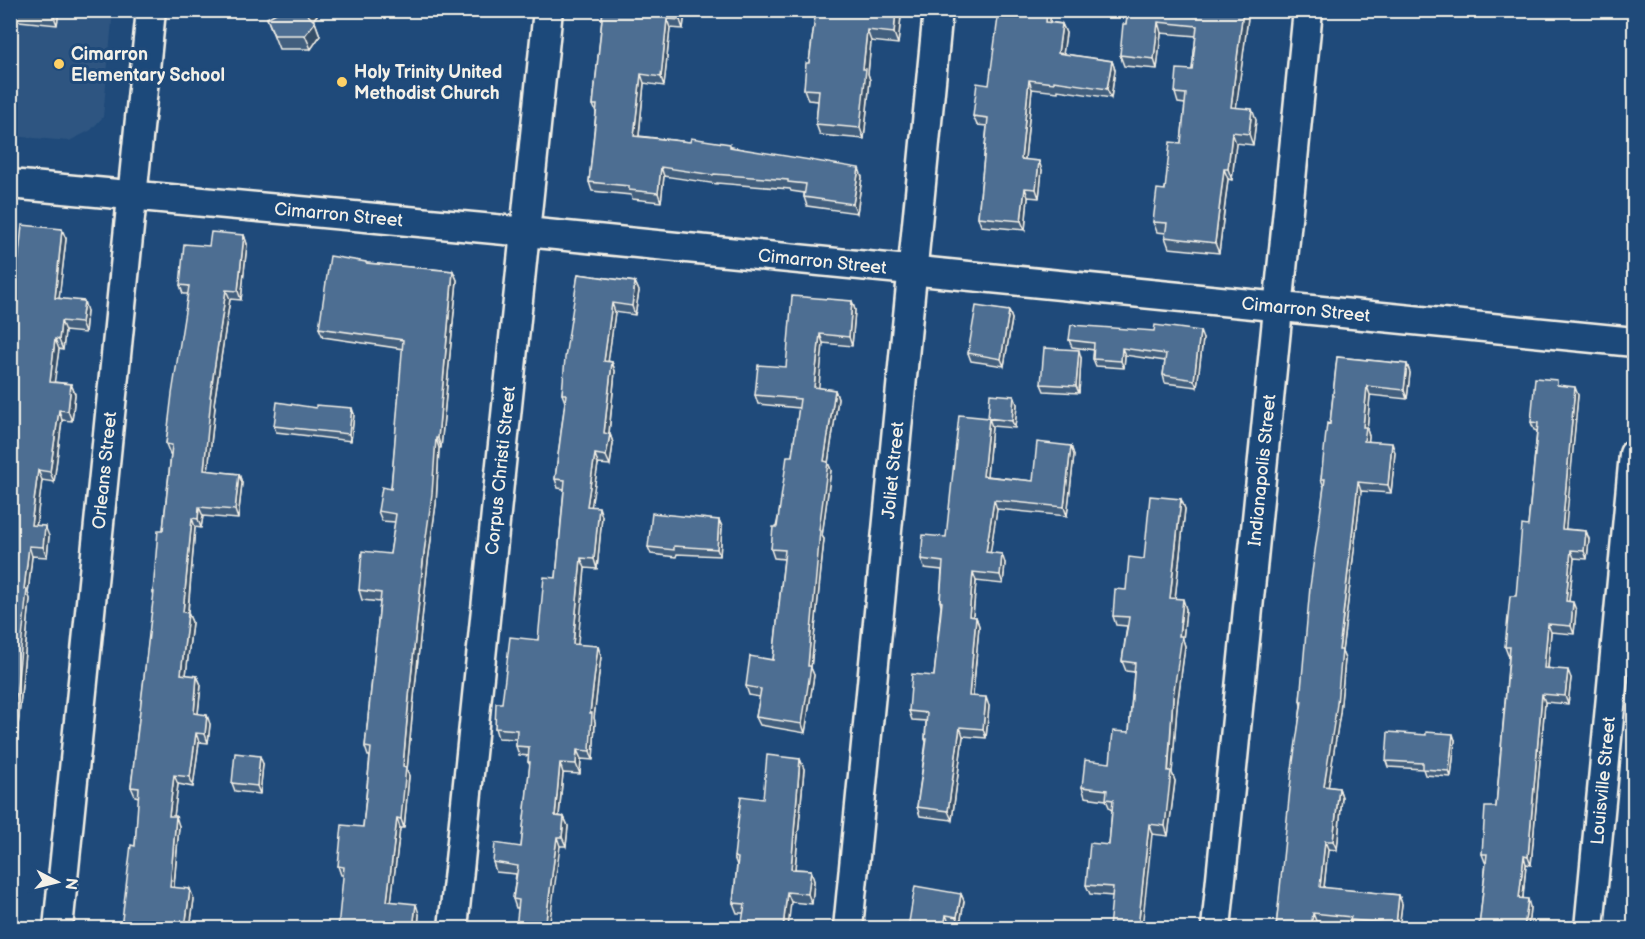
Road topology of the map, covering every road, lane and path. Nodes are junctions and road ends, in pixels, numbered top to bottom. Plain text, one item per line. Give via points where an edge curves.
1 (151, 10) edge
2 (548, 10) edge
3 (938, 10) edge
4 (1308, 10) edge
5 (10, 184) edge
6 (132, 196) junction
7 (526, 232) junction
8 (913, 271) junction
9 (1279, 307) junction
10 (1635, 342) edge
11 (1635, 454) edge
12 (58, 928) edge
13 (453, 928) edge
14 (848, 928) edge
15 (1216, 928) edge
16 (1588, 928) edge

1 - 6 street, Orleans Street
2 - 7 street, Corpus Christi Street
3 - 8 street, Joliet Street
4 - 9 street, Indianapolis Street
5 - 6 street, Cimarron Street
6 - 7 street, Cimarron Street
6 - 12 street, Orleans Street
7 - 8 street, Cimarron Street
7 - 13 street, Corpus Christi Street
8 - 9 street, Cimarron Street
8 - 14 street, Joliet Street
9 - 10 street, Cimarron Street
9 - 15 street, Indianapolis Street
11 - 16 street, Louisville Street

